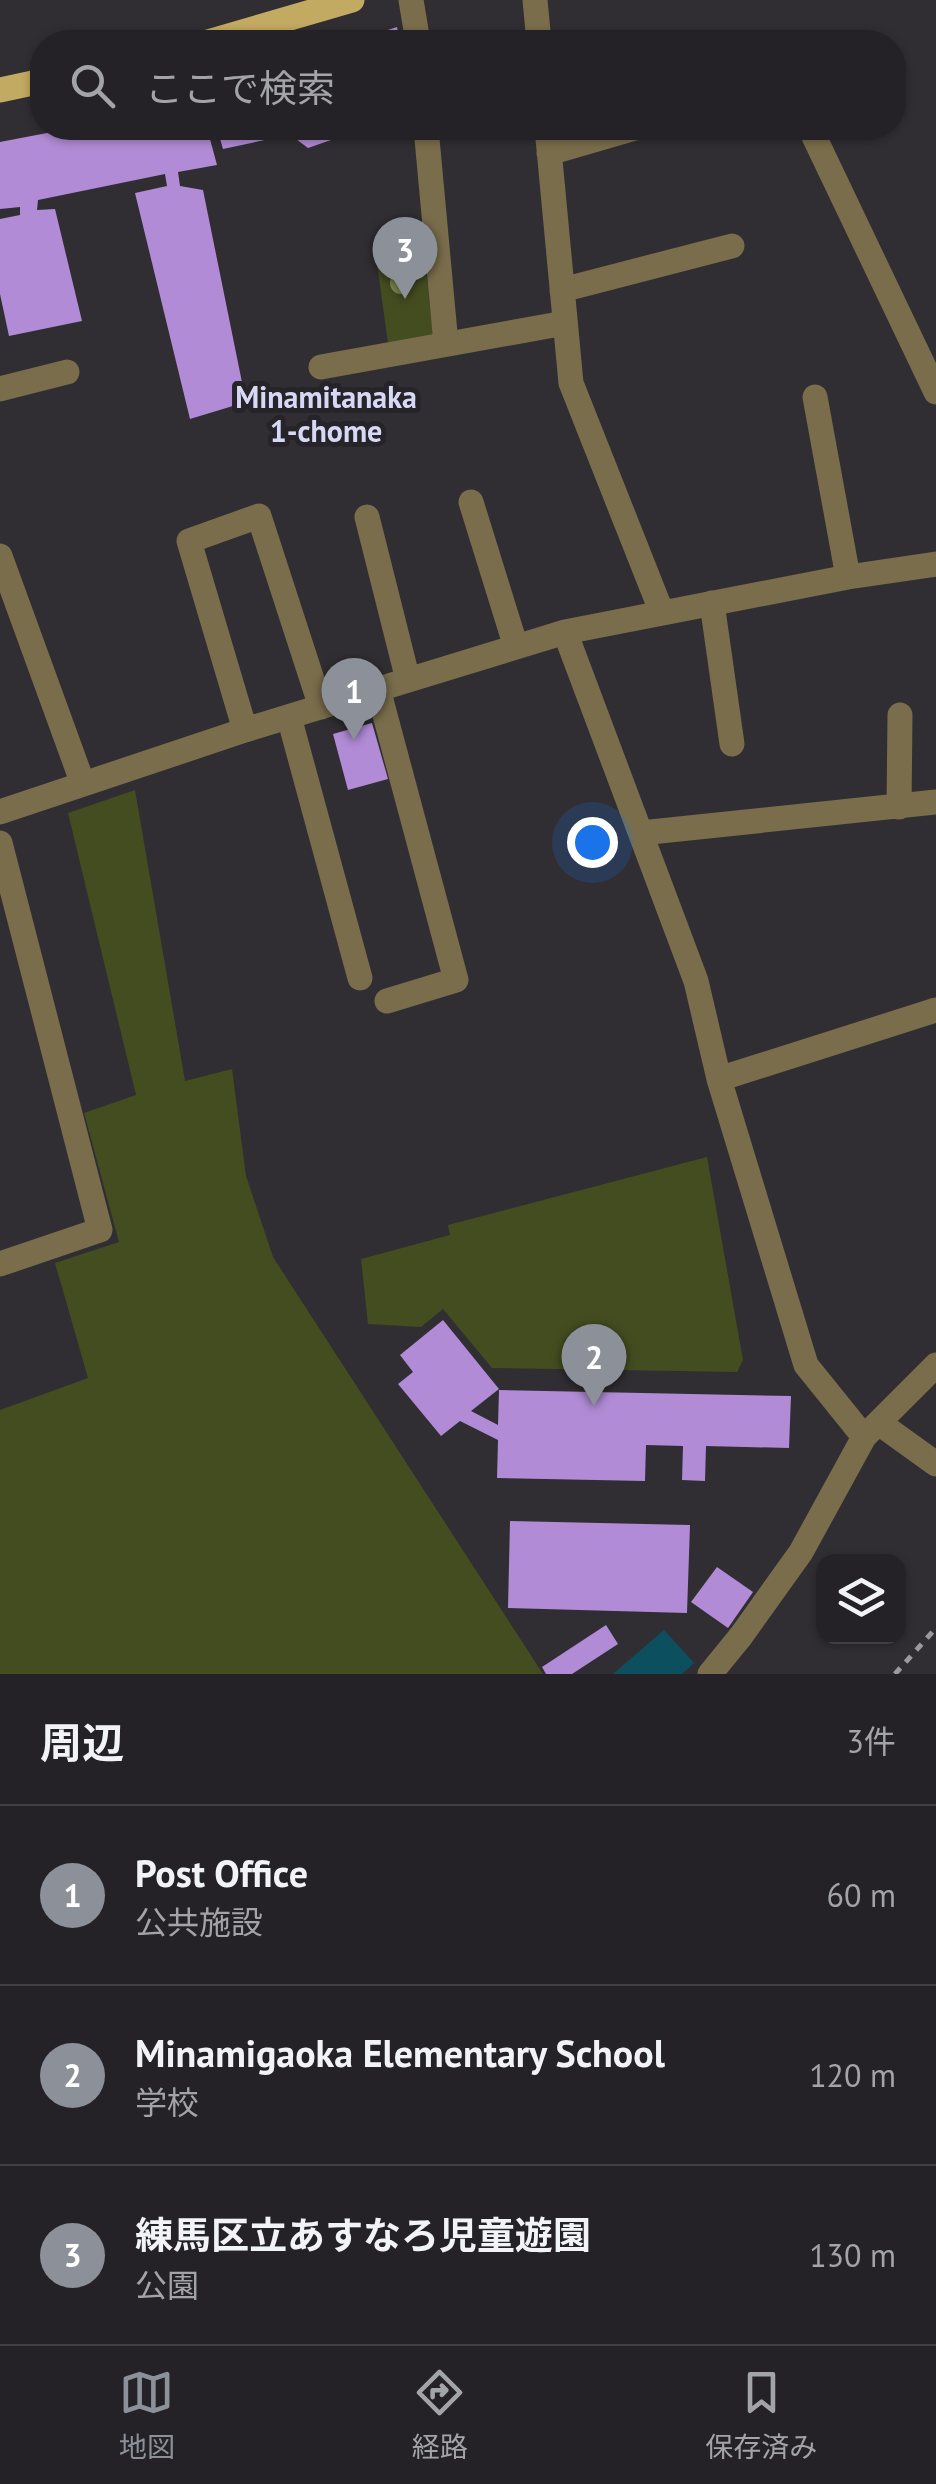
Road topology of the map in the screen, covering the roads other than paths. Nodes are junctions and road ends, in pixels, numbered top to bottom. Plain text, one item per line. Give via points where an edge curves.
1 (352, 0) edge
2 (411, 0) edge
3 (535, 0) edge
4 (249, 30) edge
5 (416, 30) edge
6 (538, 30) edge
7 (30, 84) edge
8 (0, 90) edge
9 (427, 140) edge
10 (548, 140) edge
11 (816, 140) edge
12 (732, 246) dead end
13 (562, 290) junction
14 (565, 323) junction
15 (446, 344) junction
16 (320, 367) dead end
17 (67, 372) dead end
18 (0, 389) edge
19 (936, 392) edge
20 (815, 397) dead end
21 (471, 502) dead end
22 (367, 517) dead end
23 (0, 556) edge
24 (936, 564) edge
25 (848, 577) junction
26 (712, 603) junction
27 (662, 613) junction
28 (564, 632) junction
29 (516, 647) junction
30 (408, 680) junction
31 (378, 689) junction
32 (320, 707) junction
33 (900, 715) dead end
34 (289, 717) junction
35 (245, 730) junction
36 (732, 744) dead end
37 (83, 784) junction
38 (936, 802) edge
39 (899, 807) junction
40 (0, 812) edge
41 (640, 833) junction
42 (0, 843) edge
43 (360, 978) dead end
44 (387, 1001) dead end
45 (936, 1010) edge
46 (719, 1079) junction
47 (0, 1264) edge
48 (936, 1365) edge
49 (872, 1430) junction
50 (936, 1464) edge
51 (710, 1674) edge

1 - 4 main road
2 - 5 street
3 - 6 street
7 - 8 main road
9 - 15 street
10 - 13 street
11 - 19 street
12 - 13 street
13 - 14 street
14 - 15 street
14 - 27 street via 571,383
15 - 16 street
17 - 18 street
20 - 25 street
21 - 29 street
22 - 30 street
23 - 37 street
24 - 25 street
25 - 26 street
26 - 27 street
26 - 36 street
27 - 28 street
28 - 29 street
28 - 41 street
29 - 30 street
30 - 31 street
31 - 32 street
31 - 44 street via 456,980
32 - 34 street
32 - 35 street via 259,516 188,541
33 - 39 street
34 - 35 street
34 - 43 street
35 - 37 street
37 - 40 street
38 - 39 street
39 - 41 street
41 - 46 street via 696,980
42 - 47 street via 100,1230
45 - 46 street
46 - 49 street via 806,1365
48 - 49 street
49 - 50 street
49 - 51 street via 801,1552

